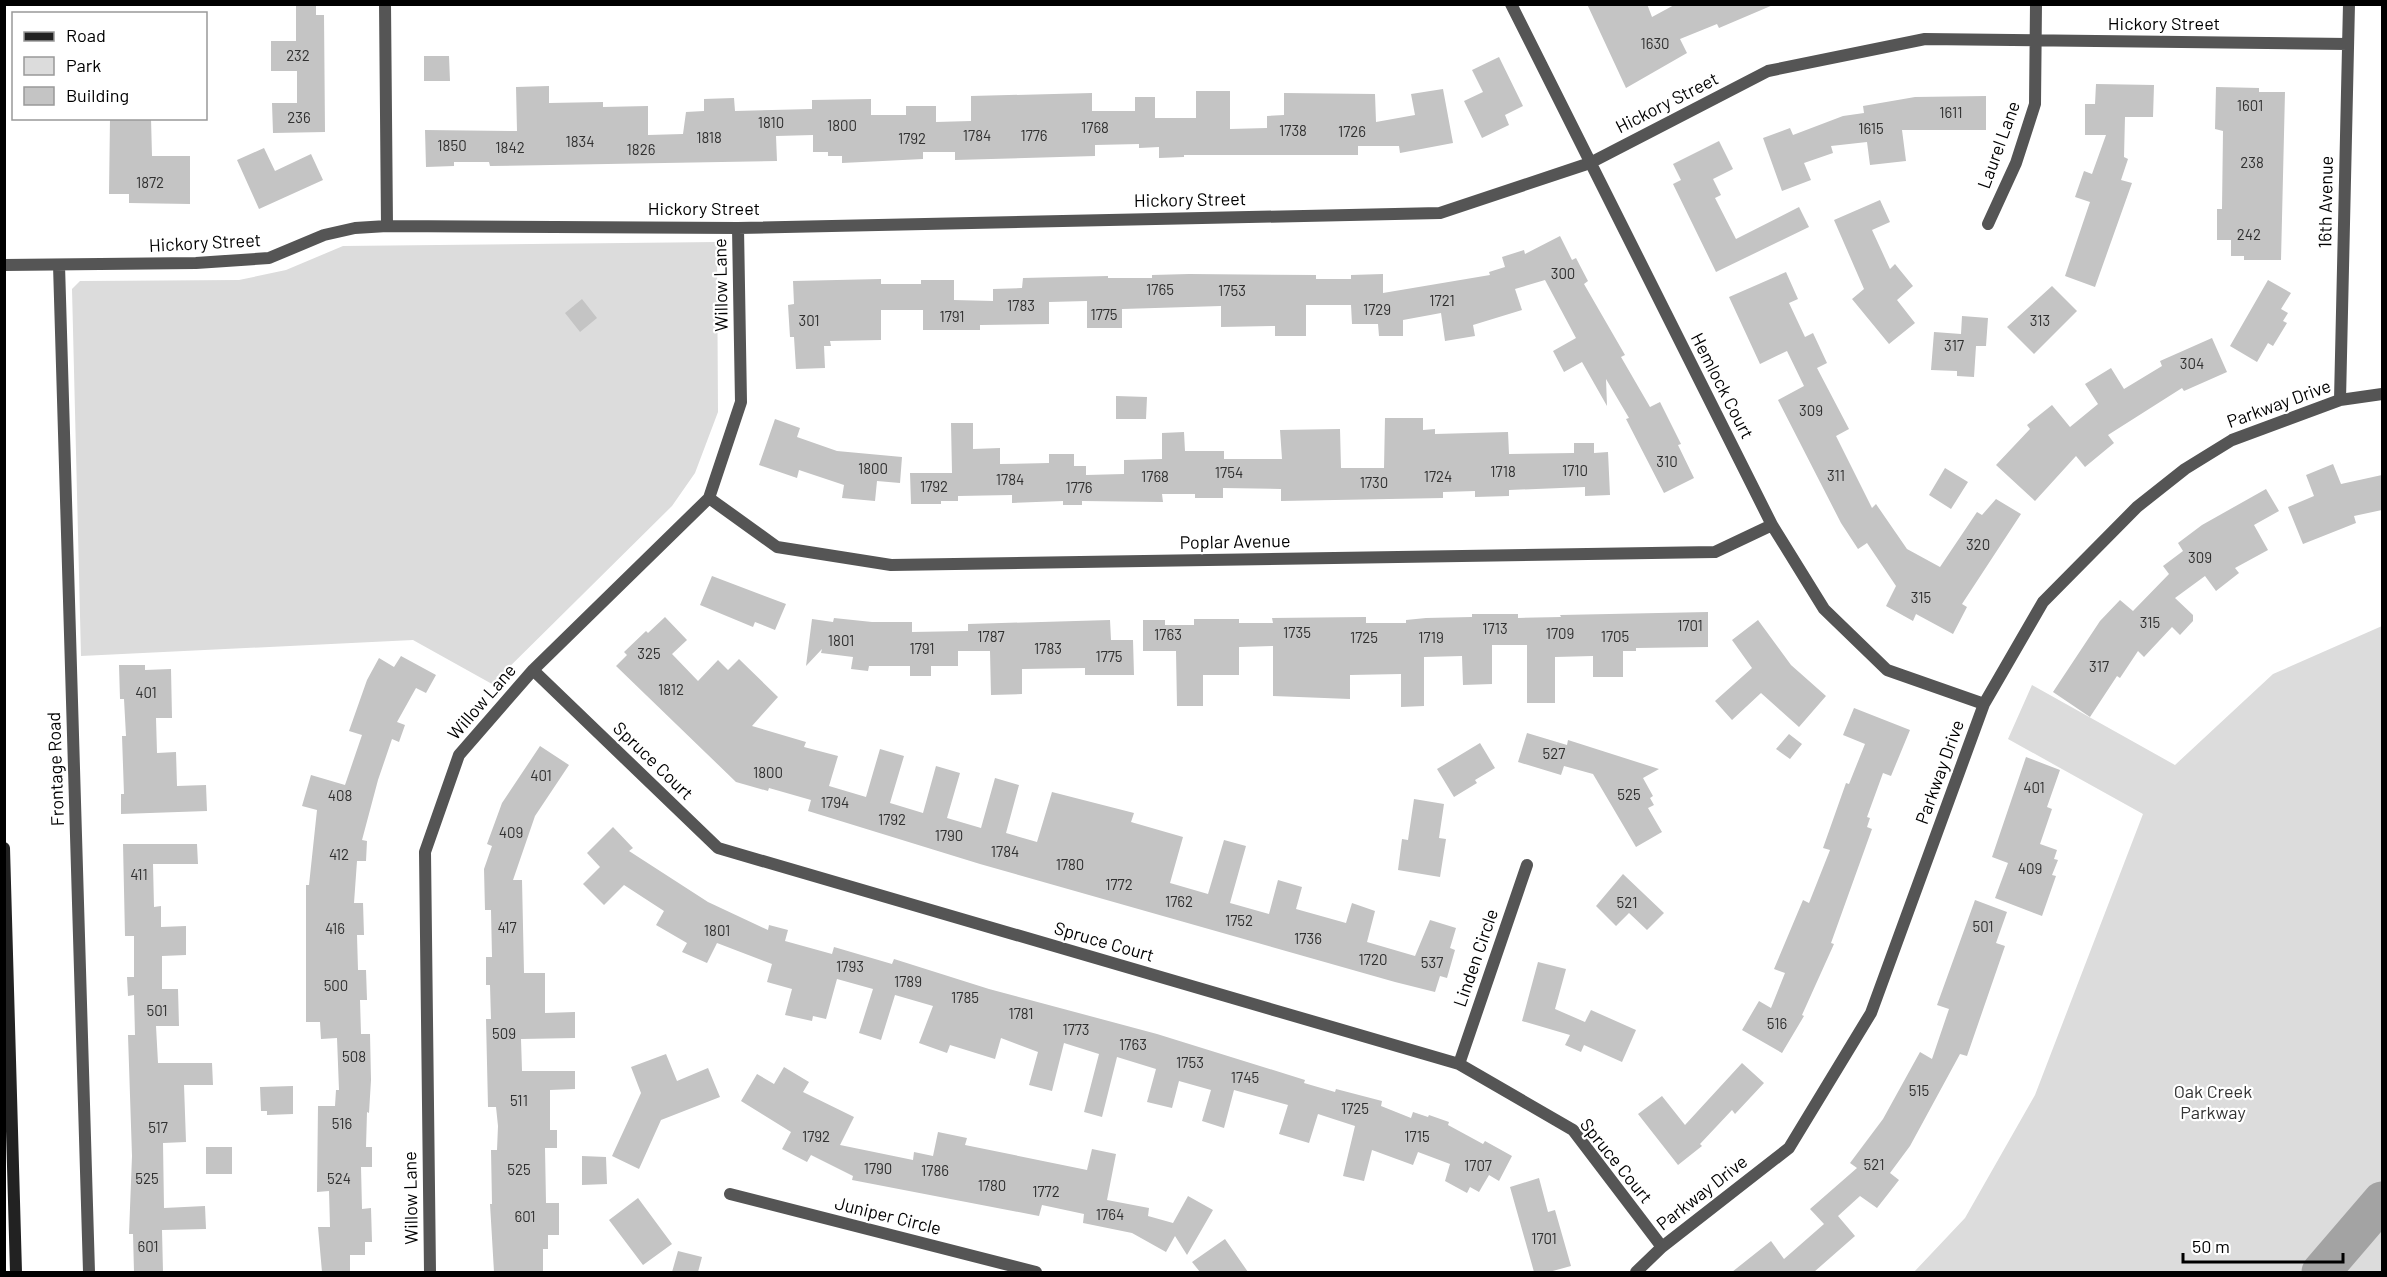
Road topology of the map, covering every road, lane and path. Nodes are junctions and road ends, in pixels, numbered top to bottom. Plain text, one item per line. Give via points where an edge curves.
1 (385, 4) edge
2 (1511, 4) edge
3 (2036, 4) edge
4 (2349, 4) edge
5 (2035, 41) junction
6 (2348, 44) junction
7 (1590, 163) junction
8 (1988, 224) dead end
9 (387, 226) junction
10 (738, 228) junction
11 (4, 265) edge
12 (59, 265) junction
13 (2382, 393) edge
14 (2340, 400) junction
15 (709, 498) junction
16 (1772, 525) junction
17 (533, 670) junction
18 (1984, 704) junction
19 (4, 848) edge
20 (1527, 865) dead end
21 (1459, 1064) junction
22 (730, 1194) dead end
23 (1662, 1246) junction
24 (16, 1272) edge
25 (89, 1272) edge
26 (430, 1272) edge
27 (1036, 1272) edge
28 (1636, 1272) edge

1 - 9 street
2 - 7 street, Hemlock Court
3 - 5 street, Laurel Lane
4 - 6 street, 16th Avenue
5 - 6 street, Hickory Street
5 - 7 street, Hickory Street via 1925,39 1768,71
5 - 8 street, Laurel Lane via 2035,104 2016,163
6 - 14 street, 16th Avenue
7 - 10 street, Hickory Street via 1440,213
7 - 16 street, Hemlock Court
9 - 10 street, Hickory Street
9 - 12 street, Hickory Street via 324,235 270,258
10 - 15 street, Willow Lane via 741,402
11 - 12 street, Hickory Street
12 - 25 street, Frontage Road
13 - 14 street, Parkway Drive
14 - 18 street, Parkway Drive via 2232,440 2185,469 2137,507 2043,602
15 - 16 street, Poplar Avenue via 777,547 891,565 1715,552
15 - 17 street, Willow Lane
16 - 18 street, Hemlock Court via 1824,609 1887,670
17 - 21 street, Spruce Court via 718,848
17 - 26 street, Willow Lane via 459,755 425,852
18 - 23 street, Parkway Drive via 1871,1013 1789,1148
19 - 24 main road
20 - 21 street, Linden Circle
21 - 23 street, Spruce Court via 1573,1130
22 - 27 street, Juniper Circle
23 - 28 street, Parkway Drive

